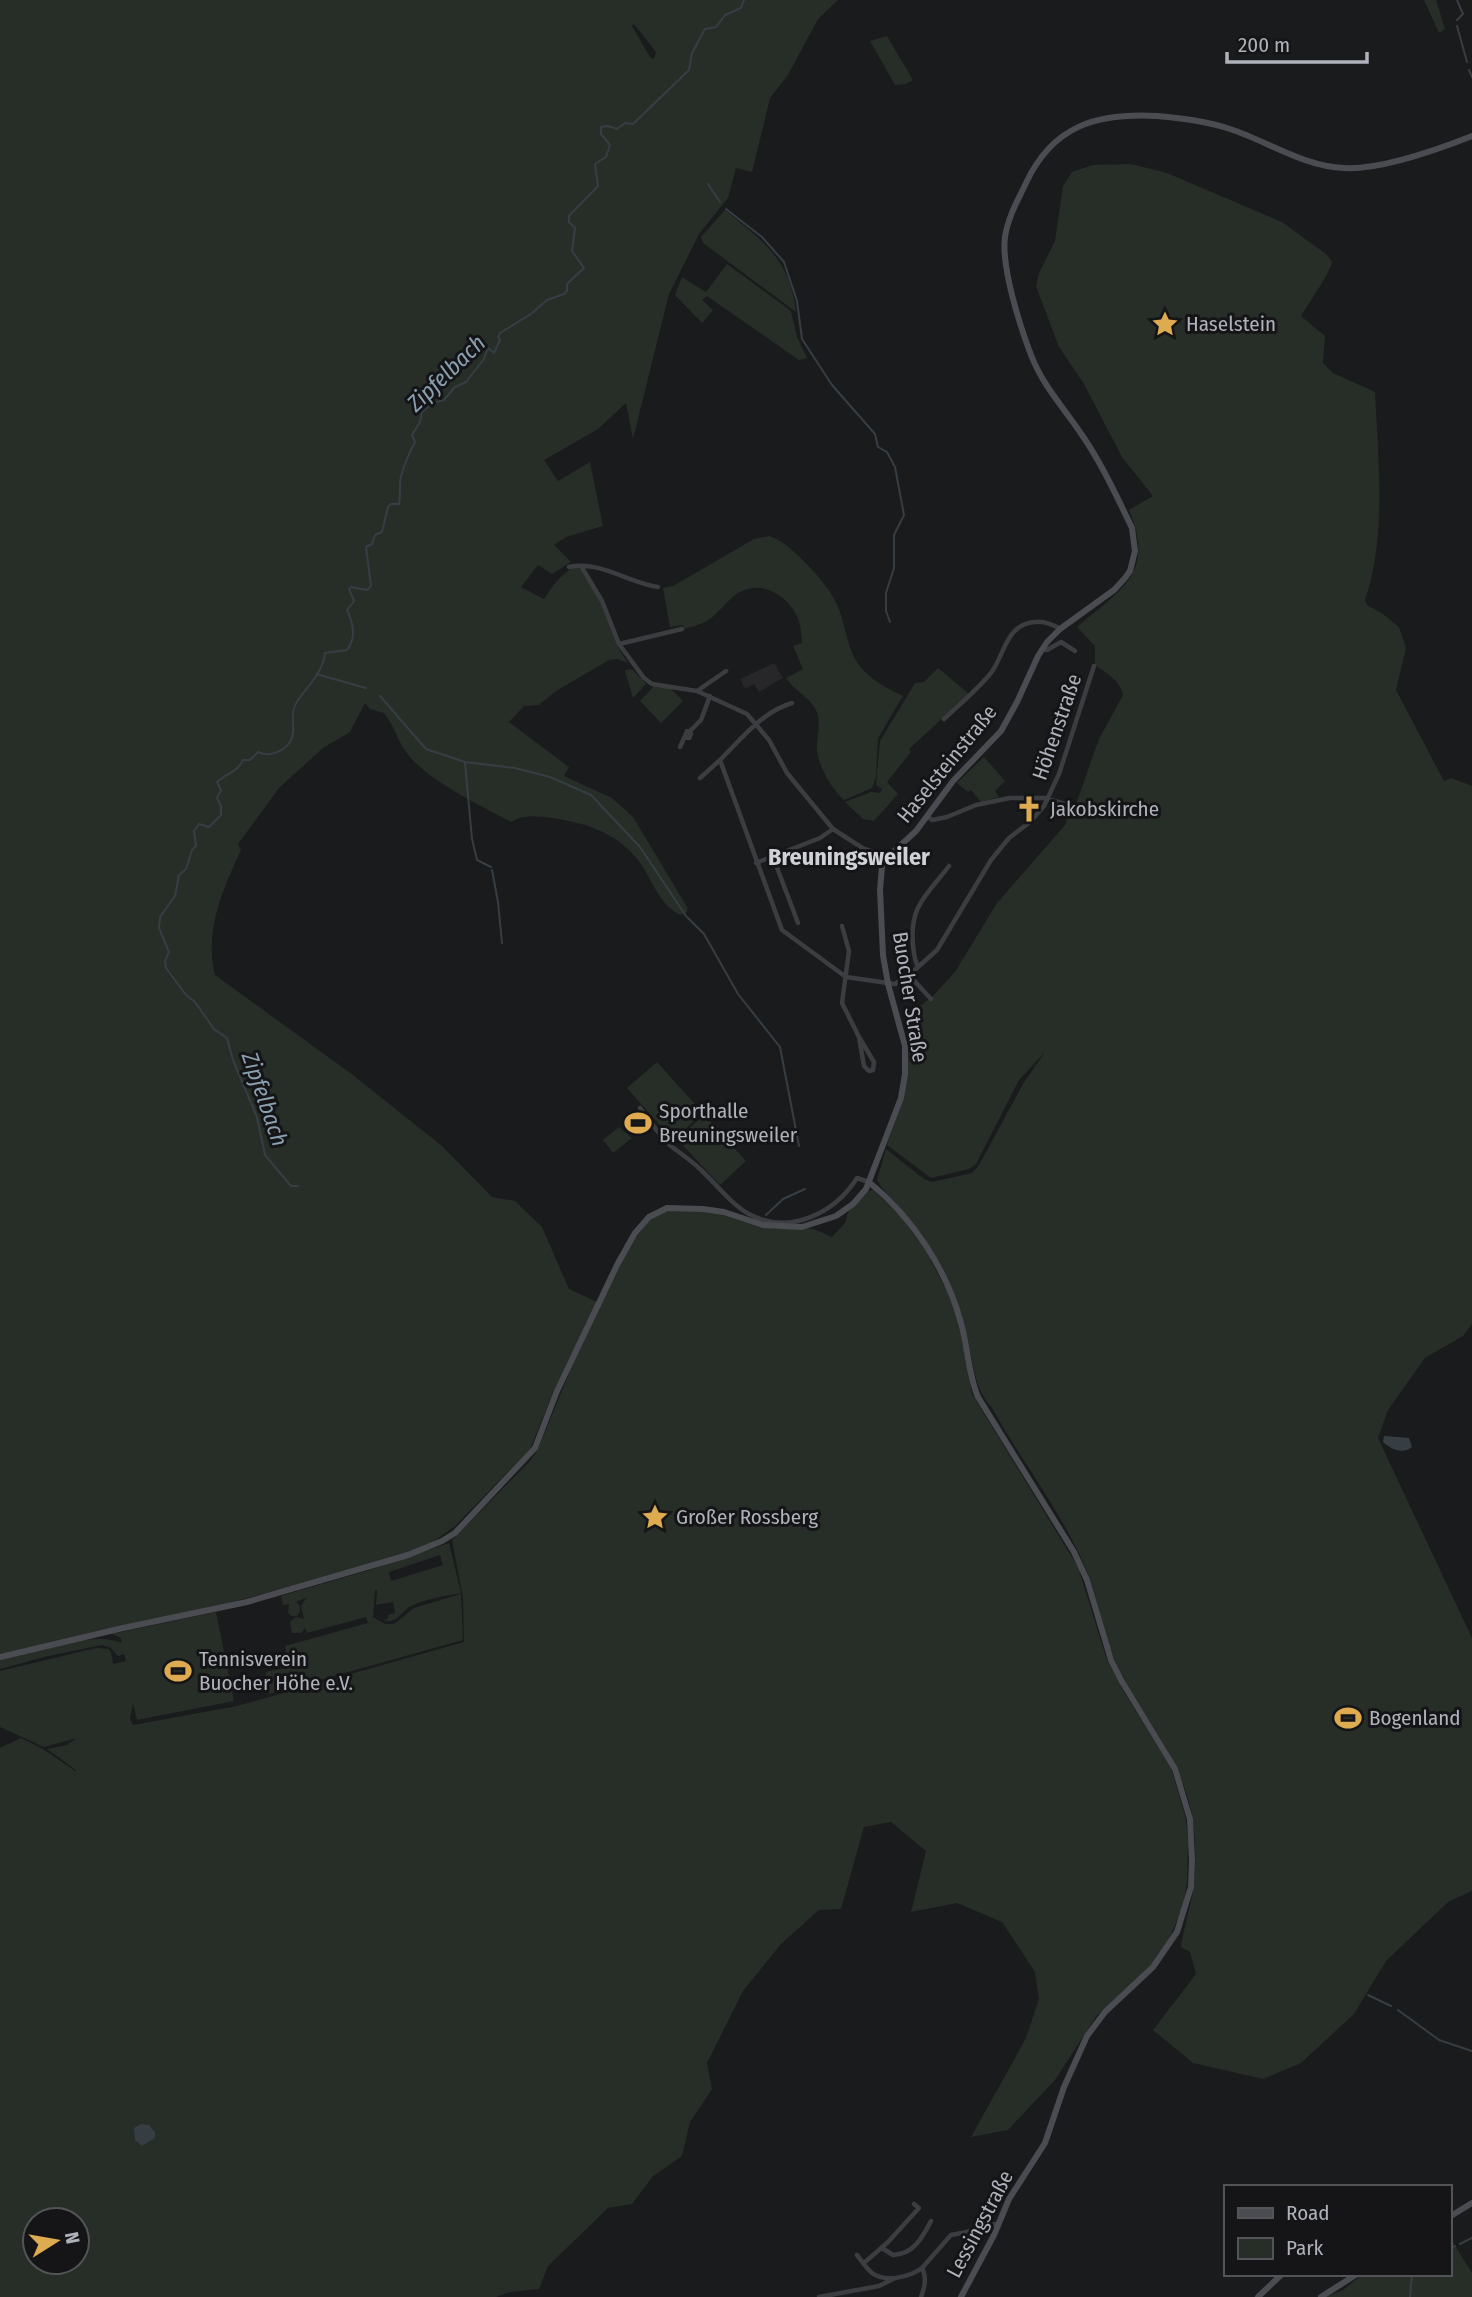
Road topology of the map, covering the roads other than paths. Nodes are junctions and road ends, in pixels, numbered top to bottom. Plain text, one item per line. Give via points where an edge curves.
1 (1472, 136) edge
2 (581, 566) junction
3 (569, 567) dead end
4 (658, 587) dead end
5 (682, 629) dead end
6 (1060, 629) junction
7 (620, 644) junction
8 (1042, 649) junction
9 (1075, 651) dead end
10 (1094, 666) dead end
11 (726, 671) dead end
12 (697, 691) junction
13 (710, 696) junction
14 (792, 703) dead end
15 (944, 719) dead end
16 (756, 723) junction
17 (680, 747) dead end
18 (720, 760) junction
19 (700, 778) dead end
20 (1048, 798) junction
21 (1076, 807) dead end
22 (927, 816) junction
23 (833, 829) junction
24 (889, 856) junction
25 (773, 857) junction
26 (757, 863) junction
27 (949, 866) dead end
28 (798, 923) dead end
29 (842, 926) dead end
30 (918, 967) junction
31 (909, 975) junction
32 (846, 977) junction
33 (888, 984) junction
34 (931, 999) dead end
35 (859, 1037) junction
36 (640, 1108) dead end
37 (870, 1183) junction
38 (0, 1657) edge
39 (1472, 2203) edge
40 (914, 2204) dead end
41 (1451, 2216) edge
42 (931, 2221) dead end
43 (999, 2224) junction
44 (882, 2248) junction
45 (857, 2255) dead end
46 (864, 2263) junction
47 (922, 2268) junction
48 (1280, 2276) edge
49 (896, 2277) junction
50 (1345, 2277) edge
51 (819, 2297) edge
52 (921, 2297) edge
53 (961, 2297) edge
54 (1258, 2297) edge
55 (1321, 2297) edge

1 - 6 street, Haselsteinstraße via 1378,165 1342,168 1321,165 1212,124 1124,116 1076,127 1042,156 1005,235 1013,290 1042,379 1097,458 1135,540 1134,560 1125,578
2 - 3 street
2 - 4 street
2 - 7 street
5 - 7 street
6 - 8 street, Haselsteinstraße
6 - 15 street via 1040,622 1016,629 990,674
7 - 12 street via 636,670 652,684
8 - 9 street via 1061,642
8 - 22 street, Haselsteinstraße via 1001,730
10 - 20 street, Höhenstraße
11 - 12 street
12 - 13 street
13 - 16 street via 741,710
13 - 17 street via 701,720
14 - 16 street
16 - 18 street
16 - 23 street via 787,773
18 - 19 street
18 - 26 street
20 - 21 street
20 - 22 street via 1002,799 947,817 932,820
20 - 30 street, Höhenstraße via 1000,849 945,939
22 - 24 street, Haselsteinstraße
23 - 24 street via 864,849
23 - 25 street
24 - 33 street, Buocher Straße via 882,866 880,890
25 - 26 street
25 - 28 street
26 - 32 street via 782,930
27 - 30 street via 912,920
29 - 32 street via 849,951
30 - 31 street, Höhenstraße
31 - 33 street, Höhenstraße
31 - 34 street
32 - 33 street
32 - 35 street via 842,1003
33 - 37 street, Buocher Straße via 903,1037 905,1074 901,1098
35 - 35 street via 865,1068 873,1070 874,1062
36 - 37 street via 670,1145 752,1215 776,1221 810,1219 846,1194 857,1178
37 - 38 street, Buocher Straße via 843,1212 816,1225 763,1225 703,1209 667,1208 649,1217 618,1263 557,1391 536,1448 442,1541 363,1570 247,1602
37 - 43 street, Lessingstraße via 908,1220 944,1281 961,1323 978,1397 1074,1552 1111,1660 1175,1769 1189,1819 1191,1887 1177,1933 1153,1967 1087,2036 1045,2143 1009,2199
39 - 41 street
40 - 44 street via 919,2208
42 - 44 street via 908,2252 893,2255
43 - 47 street via 950,2235
43 - 53 street, Lessingstraße
44 - 46 street
45 - 46 street
46 - 49 street via 873,2273
47 - 49 street
47 - 52 street
48 - 54 street
49 - 51 street via 880,2286
50 - 55 street

